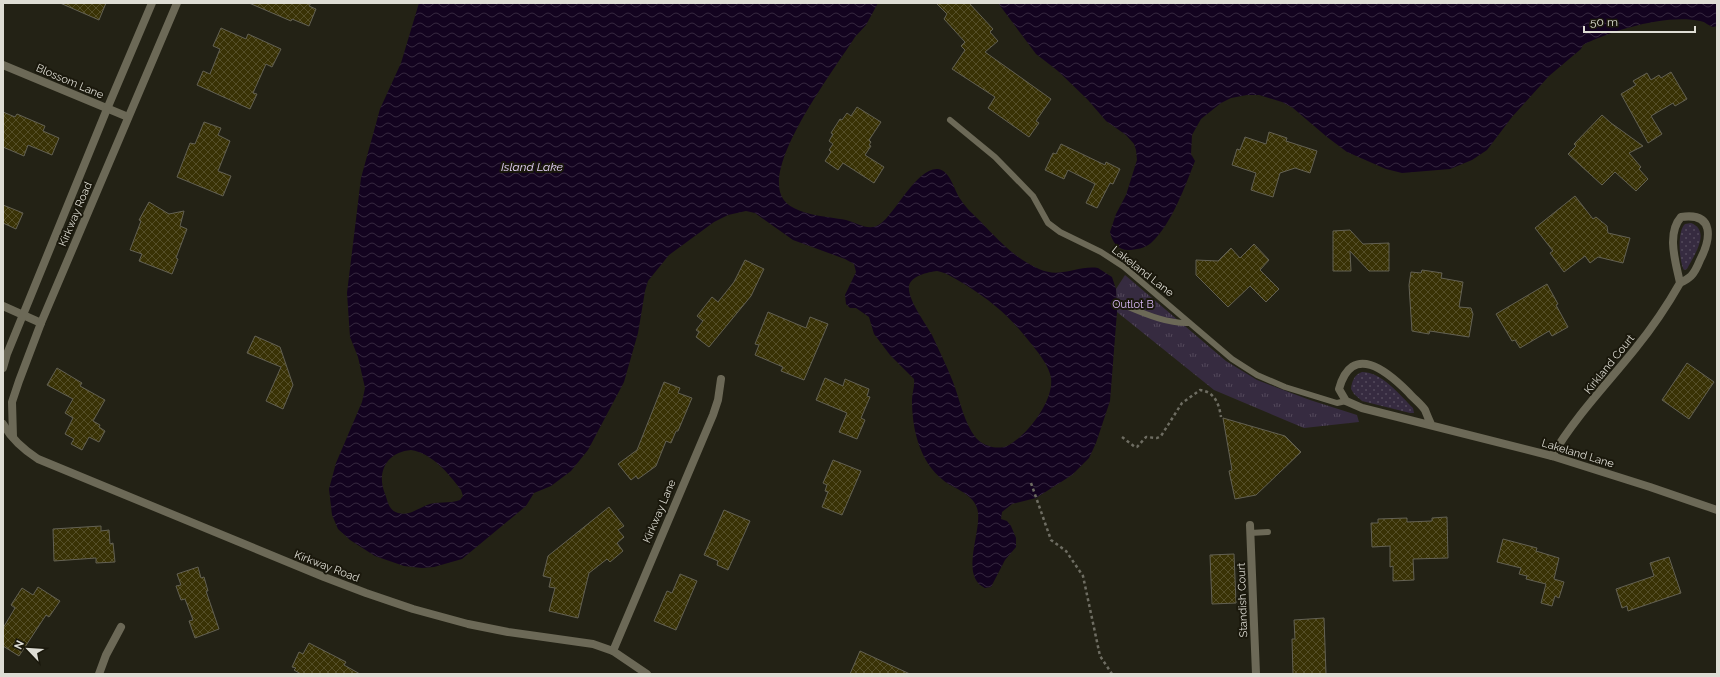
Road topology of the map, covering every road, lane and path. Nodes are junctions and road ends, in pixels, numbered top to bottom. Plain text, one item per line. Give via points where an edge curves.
1 (152, 3) edge
2 (177, 3) edge
3 (3, 65) edge
4 (107, 108) junction
5 (128, 117) junction
6 (950, 120) dead end
7 (1680, 283) junction
8 (1116, 302) dead end
9 (3, 306) edge
10 (24, 314) junction
11 (41, 323) junction
12 (1189, 324) junction
13 (3, 368) edge
14 (721, 379) dead end
15 (1346, 401) junction
16 (1221, 417) dead end
17 (3, 424) edge
18 (1431, 424) junction
19 (1122, 437) dead end
20 (14, 438) junction
21 (1552, 456) junction
22 (1031, 483) dead end
23 (1717, 510) edge
24 (1250, 529) joint
25 (1268, 532) dead end
26 (121, 627) dead end
27 (613, 651) junction
28 (99, 674) edge
29 (647, 674) edge
30 (1112, 674) edge
31 (1256, 674) edge

1 - 4 street, Kirkway Road
2 - 5 street, Kirkway Road
3 - 4 street, Blossom Lane
4 - 5 street, Blossom Lane
4 - 10 street, Kirkway Road
5 - 11 street, Kirkway Road
6 - 12 lane, Lakeland Lane via 995,156 1033,196 1048,223 1124,267
7 - 7 street, Kirkland Court via 1673,233 1681,217 1688,216 1706,225 1709,231 1706,249 1691,276
7 - 21 street, Kirkland Court via 1657,320
8 - 12 lane via 1153,317
9 - 10 street
10 - 11 street
10 - 13 street, Kirkway Road
11 - 20 street, Kirkway Road via 12,402
12 - 15 lane, Lakeland Lane via 1232,359 1257,375 1314,397 1337,403
14 - 27 street, Kirkway Lane via 713,415
15 - 18 street, Lakeland Lane via 1398,418
15 - 18 street via 1339,389 1341,379 1351,367 1361,363 1374,365 1387,372 1424,410
16 - 19 path via 1219,405 1211,394 1200,390 1182,404 1161,436 1146,437 1137,447
17 - 20 street, Kirkway Road
18 - 21 street, Lakeland Lane
20 - 27 street, Kirkway Road via 24,450 56,467 359,590 413,609 468,624 592,644
21 - 23 street, Lakeland Lane
22 - 30 path via 1051,540 1066,551 1082,576 1100,656
24 - 25 lane
24 - 31 street, Standish Court
26 - 28 street
27 - 29 street, Kirkway Road

